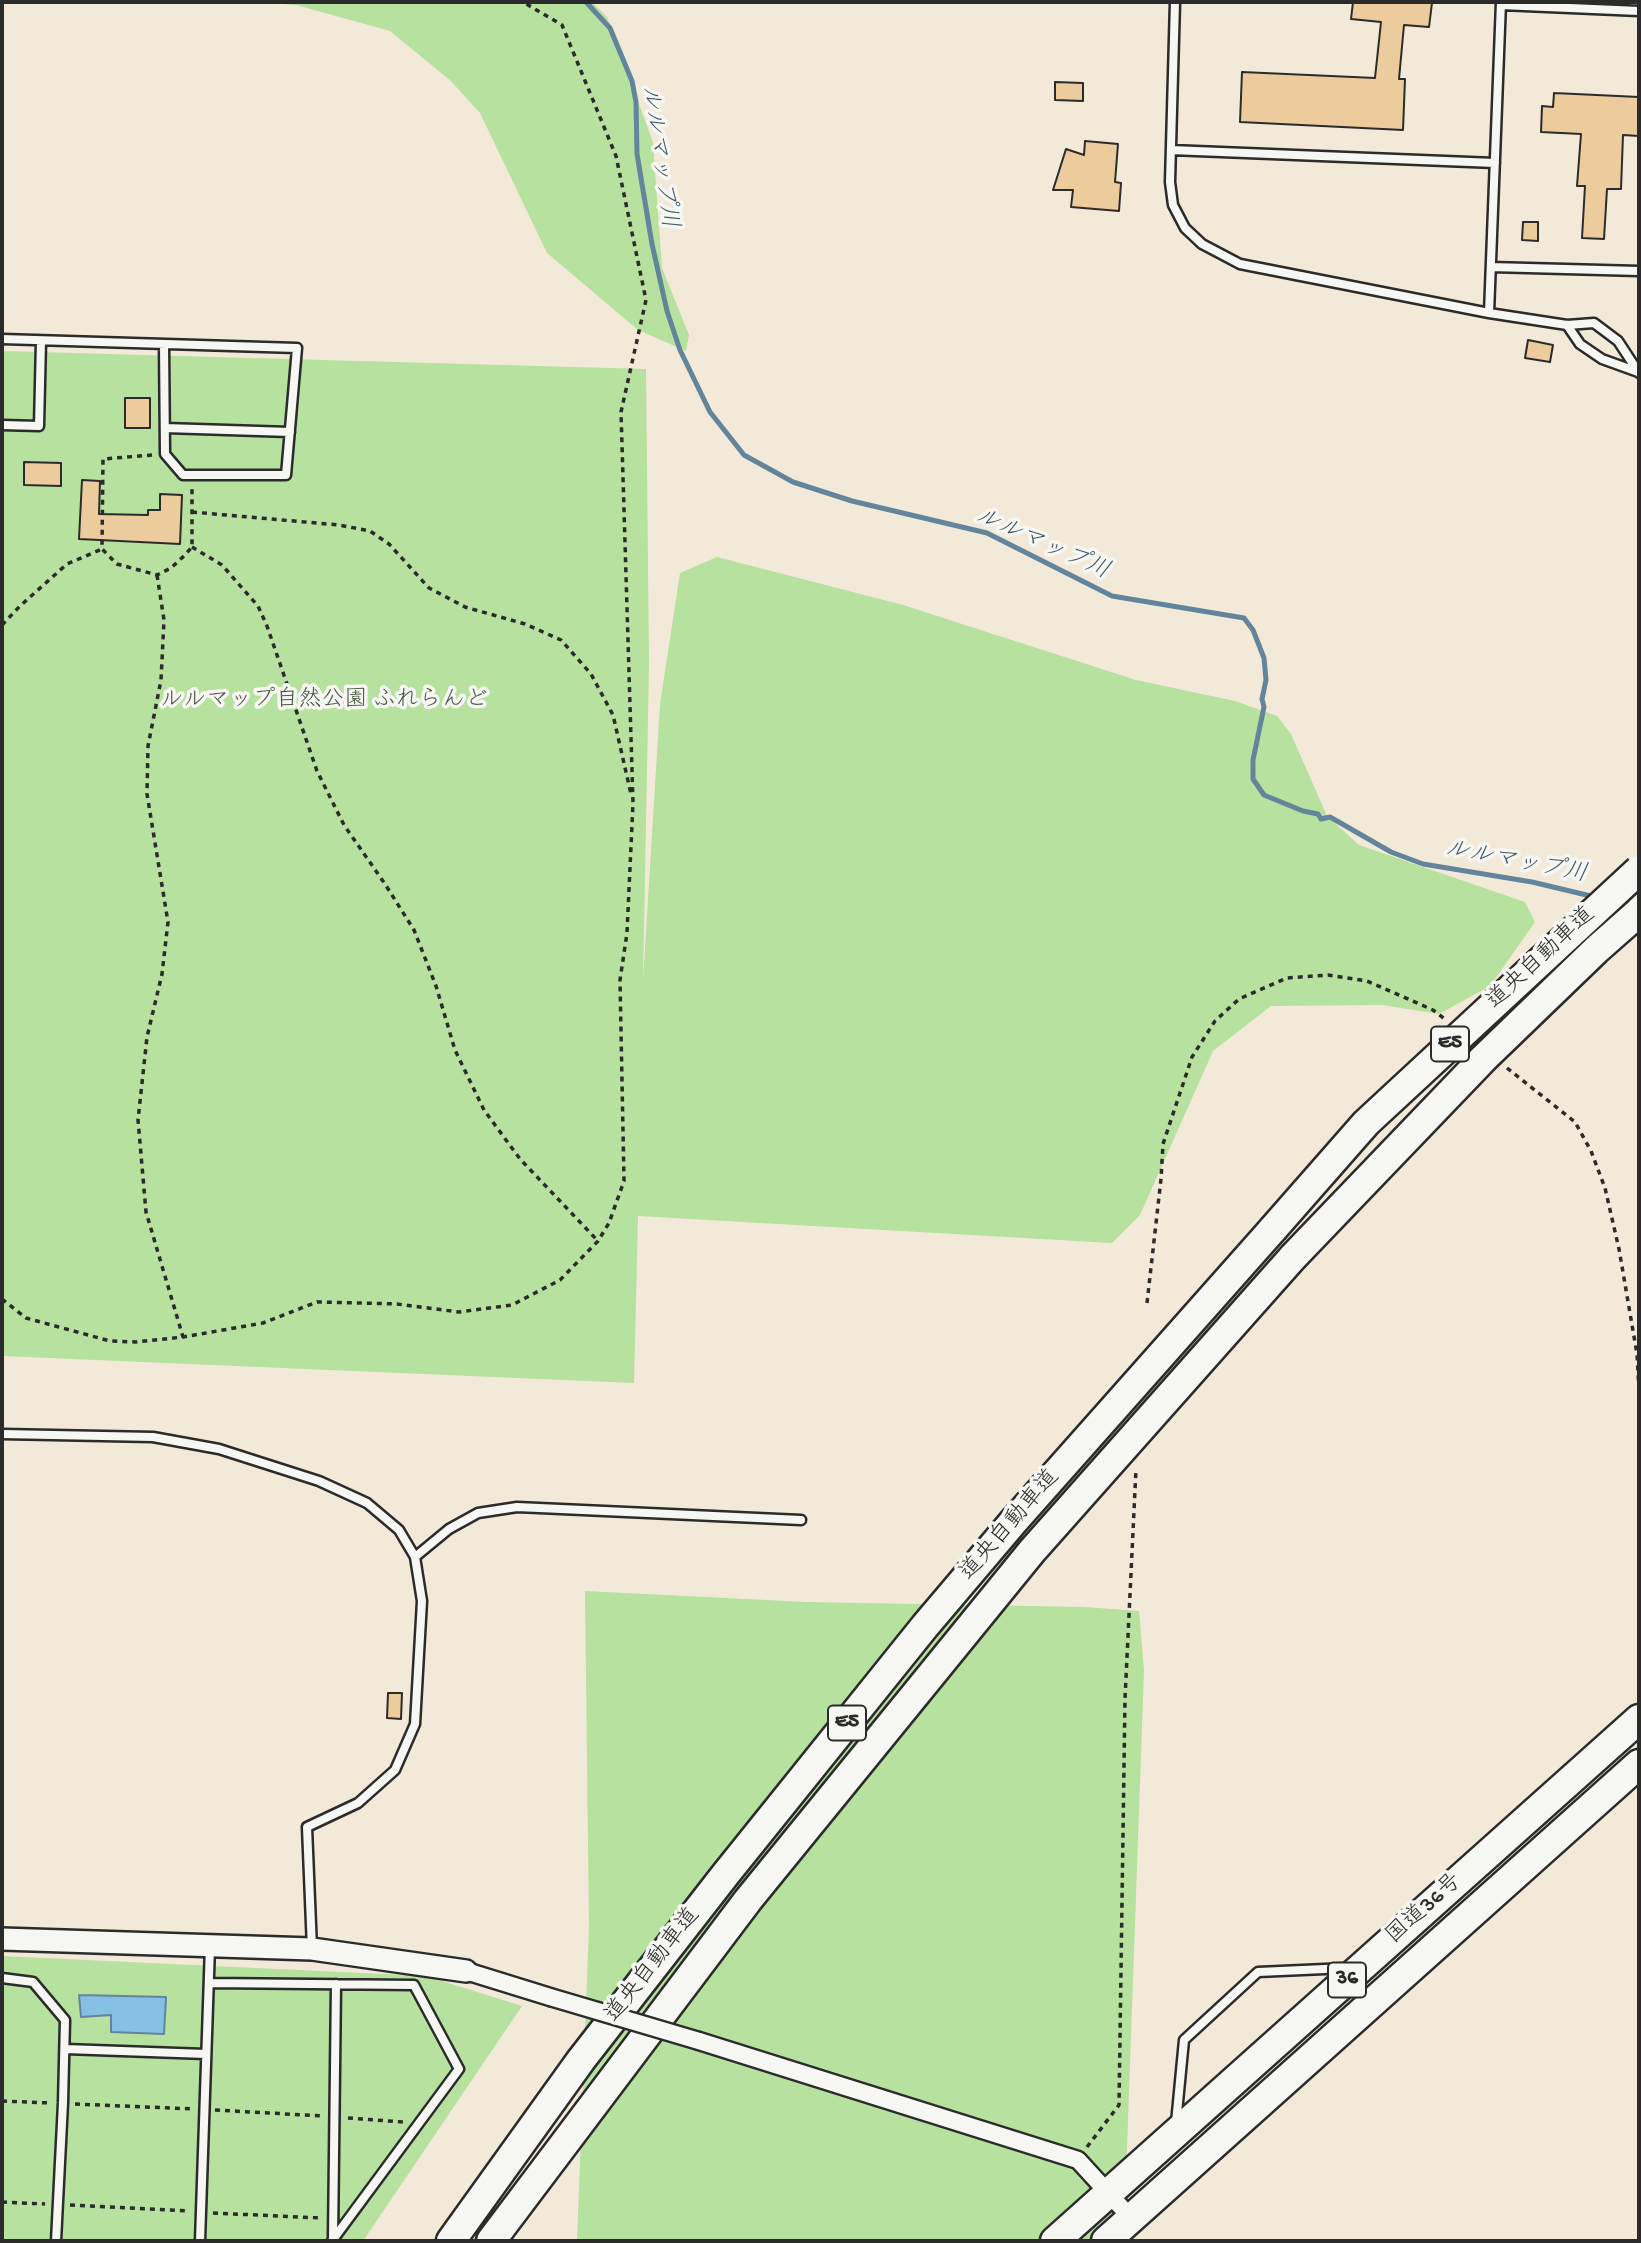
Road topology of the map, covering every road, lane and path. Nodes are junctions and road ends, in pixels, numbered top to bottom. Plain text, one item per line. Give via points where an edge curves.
1 (523, 2) edge
2 (1175, 2) edge
3 (1501, 3) edge
4 (1639, 11) edge
5 (1171, 149) junction
6 (1495, 163) junction
7 (1491, 267) junction
8 (1639, 271) edge
9 (1489, 313) junction
10 (1567, 325) junction
11 (2, 339) edge
12 (41, 341) junction
13 (164, 344) junction
14 (1639, 372) edge
15 (2, 425) edge
16 (165, 428) junction
17 (290, 432) junction
18 (165, 454) junction
19 (192, 475) junction
20 (192, 512) junction
21 (192, 547) junction
22 (102, 549) junction
23 (157, 575) junction
24 (2, 625) edge
25 (633, 803) junction
26 (1639, 870) edge
27 (1639, 912) edge
28 (598, 1241) junction
29 (2, 1299) edge
30 (183, 1337) junction
31 (2, 1434) edge
32 (1137, 1456) dead end
33 (801, 1520) dead end
34 (415, 1557) junction
35 (1639, 1719) edge
36 (1639, 1764) edge
37 (2, 1939) edge
38 (210, 1946) junction
39 (312, 1949) junction
40 (1361, 1968) junction
41 (466, 1971) joint
42 (2, 1978) edge
43 (209, 1983) junction
44 (336, 1984) junction
45 (65, 2049) junction
46 (206, 2054) junction
47 (1175, 2133) junction
48 (1078, 2160) junction
49 (1109, 2193) junction
50 (2, 2202) edge
51 (58, 2205) junction
52 (201, 2212) junction
53 (334, 2219) junction
54 (1132, 2219) junction
55 (333, 2240) edge
56 (56, 2241) edge
57 (200, 2241) edge
58 (451, 2241) edge
59 (491, 2241) edge
60 (1055, 2241) edge
61 (1106, 2241) edge

1 - 25 path via 562,25 617,156 646,300 621,412
2 - 5 lane
3 - 4 lane
3 - 6 lane
5 - 6 lane
5 - 9 lane via 1173,205 1185,228 1202,244 1240,264
6 - 7 lane
7 - 8 lane
7 - 9 lane
9 - 10 lane
10 - 14 lane via 1580,344 1602,359
10 - 14 lane via 1594,323 1618,341
11 - 12 lane
12 - 13 lane
12 - 15 lane via 39,426
13 - 16 lane
13 - 17 lane via 297,348
16 - 17 lane
16 - 18 lane
17 - 19 lane via 286,475
18 - 19 lane via 183,475
18 - 22 path via 103,459
19 - 20 path
20 - 21 path
20 - 25 path via 370,531 389,544 429,588 465,607 526,624 561,640 591,674 612,715
21 - 23 path
21 - 28 path via 222,565 258,606 317,771 344,825 414,930 456,1050 484,1110 520,1159
22 - 23 path via 117,564
22 - 24 path via 68,564
23 - 30 path via 164,620 161,680 148,746 147,794 168,922 147,1037 138,1120 146,1212
25 - 28 path via 628,933 620,980 624,1181
26 - 58 highway, 道央自動車道 / E5, bridge via 1366,1123 1024,1511 925,1626 725,1875 581,2060
27 - 59 highway, 道央自動車道 / E5, bridge via 1484,1058 1293,1256 1059,1520 748,1900
28 - 30 path via 560,1280 512,1305 459,1312 397,1304 317,1302 262,1322
29 - 30 path via 26,1318 110,1341
31 - 34 lane via 153,1437 219,1448 319,1481 367,1503 399,1530
32 - 48 path via 1125,1699 1119,2105
33 - 34 lane via 517,1507 478,1513
34 - 39 lane via 422,1601 415,1724 395,1770 358,1803 307,1827
35 - 40 highway, 国道36号 / 36
36 - 54 highway, 国道36号 / 36
37 - 38 street
38 - 39 street
38 - 43 lane
39 - 41 street
40 - 47 highway, 国道36号 / 36
40 - 47 lane via 1258,1972 1184,2040
41 - 48 street, bridge
42 - 45 lane via 33,1982 65,2021
43 - 44 lane
43 - 46 lane
44 - 53 lane
44 - 55 lane via 414,1985 459,2069
45 - 46 lane
45 - 51 lane
46 - 52 lane
47 - 49 highway, 国道36号 / 36
48 - 49 street
49 - 54 street
49 - 60 highway, 国道36号 / 36
50 - 51 path
51 - 52 path
51 - 56 lane
52 - 53 path
52 - 57 lane
53 - 55 lane
54 - 61 highway, 国道36号 / 36

